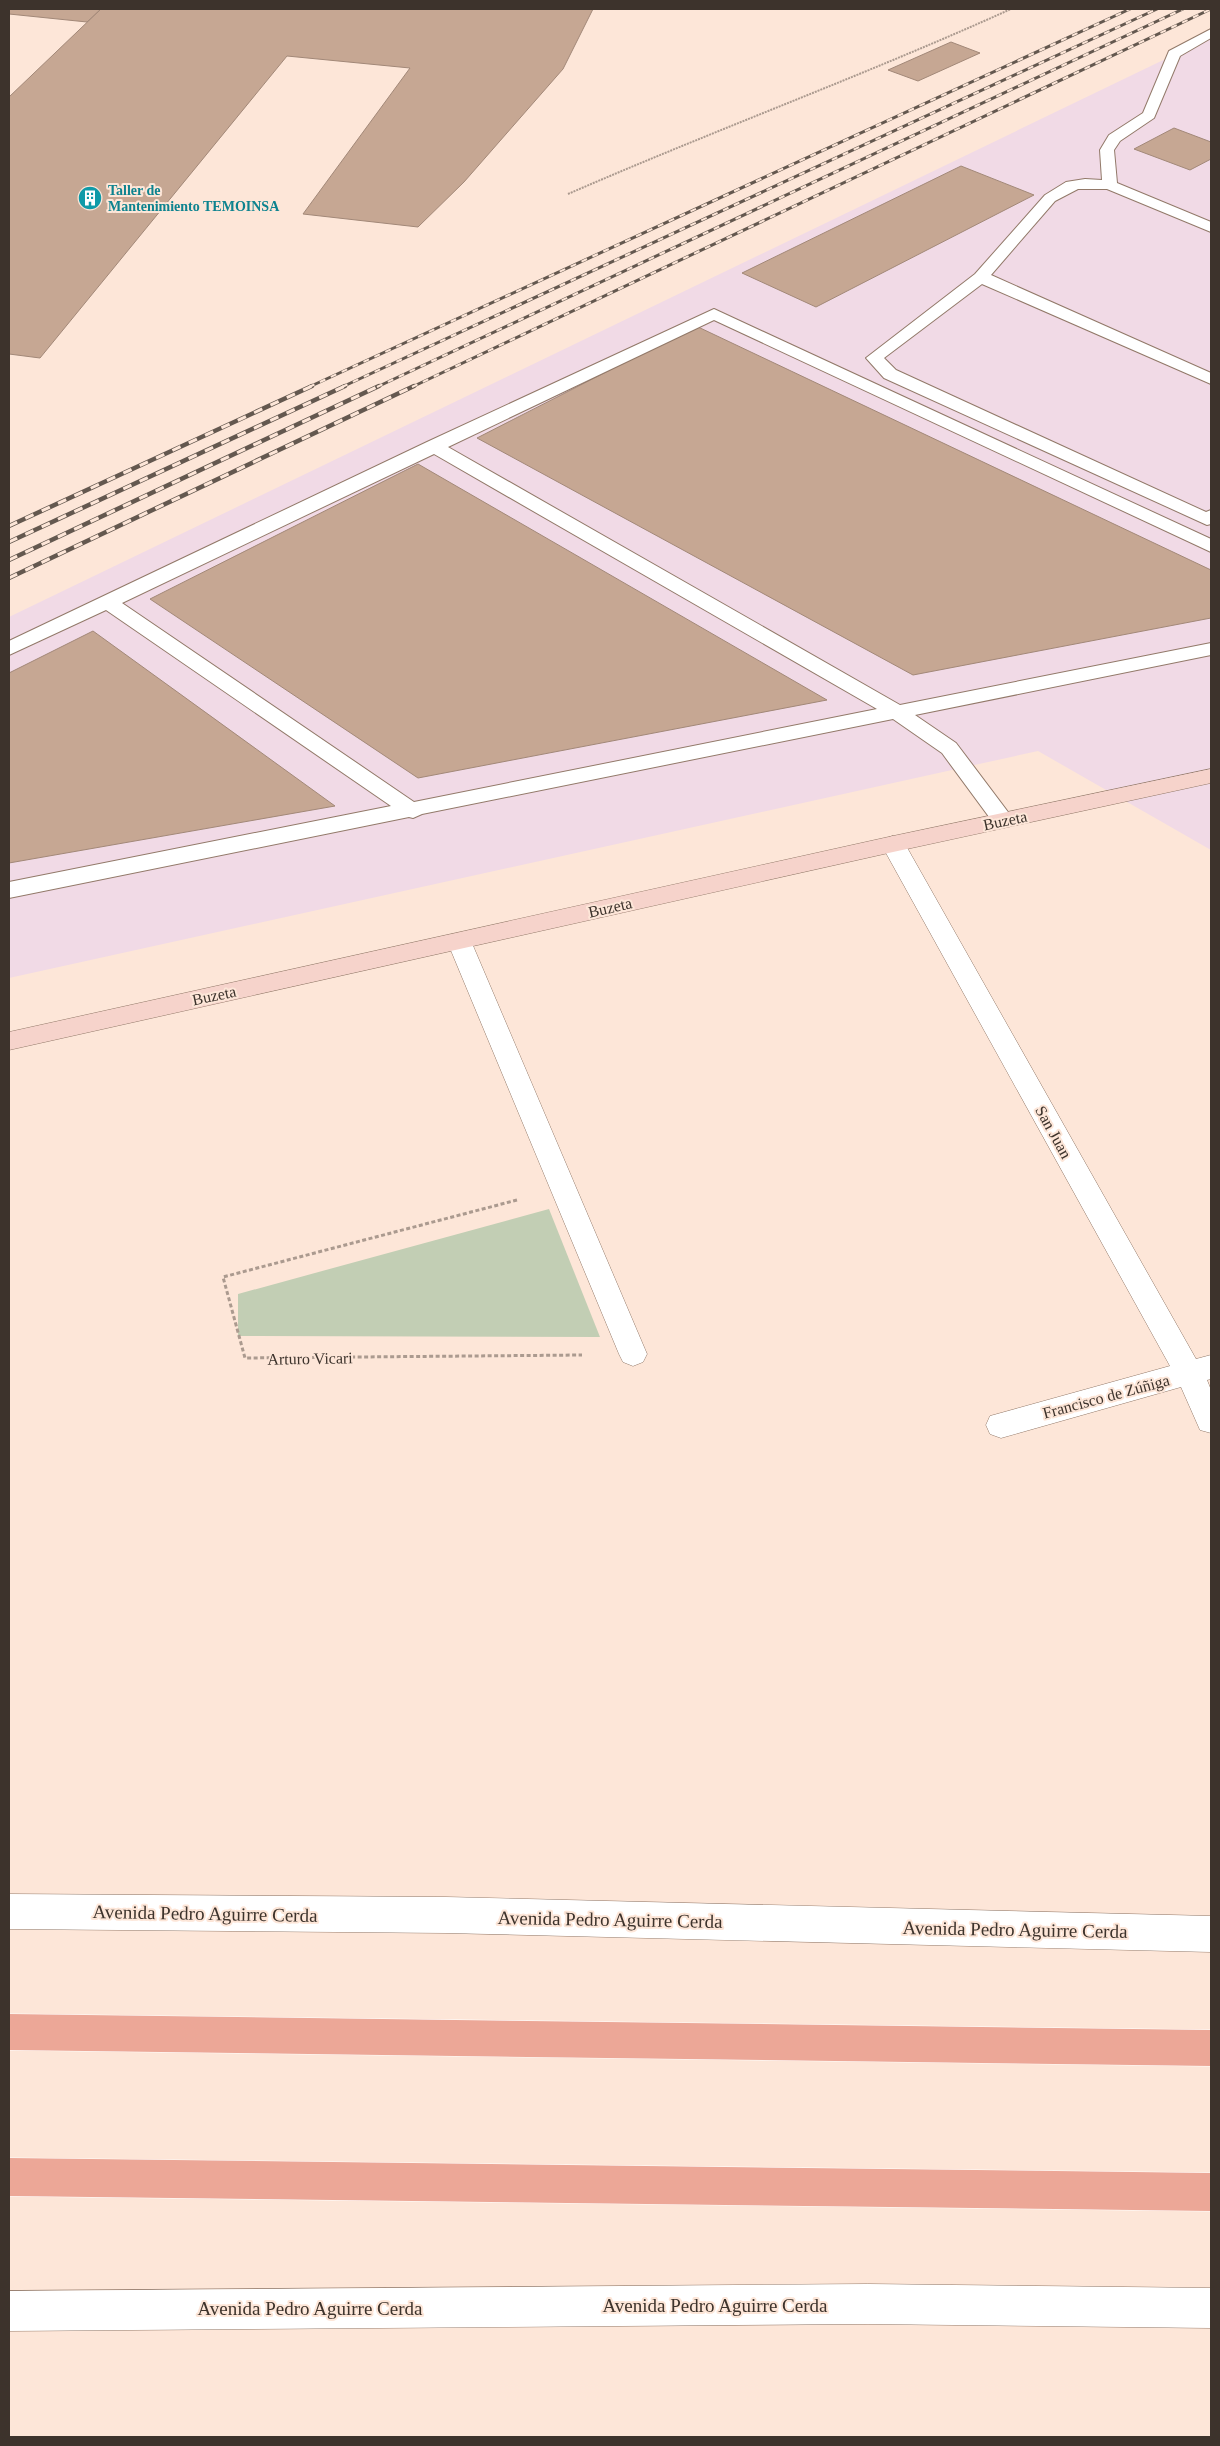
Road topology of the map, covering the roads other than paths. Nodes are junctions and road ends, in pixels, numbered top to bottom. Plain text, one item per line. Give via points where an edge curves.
1 (1211, 33) edge
2 (1110, 185) junction
3 (1211, 227) edge
4 (981, 277) junction
5 (1211, 379) edge
6 (433, 446) junction
7 (1210, 519) edge
8 (1211, 546) edge
9 (106, 601) junction
10 (1211, 648) edge
11 (9, 649) edge
12 (895, 711) junction
13 (1211, 776) edge
14 (413, 811) junction
15 (1003, 820) junction
16 (893, 844) junction
17 (9, 890) edge
18 (459, 941) junction
19 (9, 1040) edge
20 (633, 1354) road end
21 (1200, 1370) edge
22 (1211, 1421) edge
23 (1001, 1425) dead end
24 (9, 1911) edge
25 (1211, 1934) edge
26 (9, 2032) edge
27 (1211, 2048) edge
28 (9, 2177) edge
29 (1211, 2192) edge
30 (1211, 2308) edge
31 (9, 2311) edge

1 - 2 lane via 1174,54 1150,115 1114,138 1107,150
2 - 3 lane
2 - 4 lane via 1079,183 1063,188 1050,198
4 - 5 lane
4 - 7 lane via 874,358 890,374
6 - 8 lane via 714,314
6 - 9 lane
6 - 12 lane
9 - 11 lane
9 - 14 lane
10 - 12 lane
12 - 14 lane
12 - 15 lane via 949,748
13 - 15 street, Buzeta
14 - 17 lane
15 - 16 street, Buzeta
16 - 18 street, Buzeta
16 - 21 street, San Juan
18 - 19 street, Buzeta
18 - 20 street
21 - 22 street, San Juan
21 - 23 street, Francisco de Zúñiga
24 - 25 street, Avenida Pedro Aguirre Cerda via 446,1915
26 - 27 main road
28 - 29 main road
30 - 31 street, Avenida Pedro Aguirre Cerda via 868,2304

